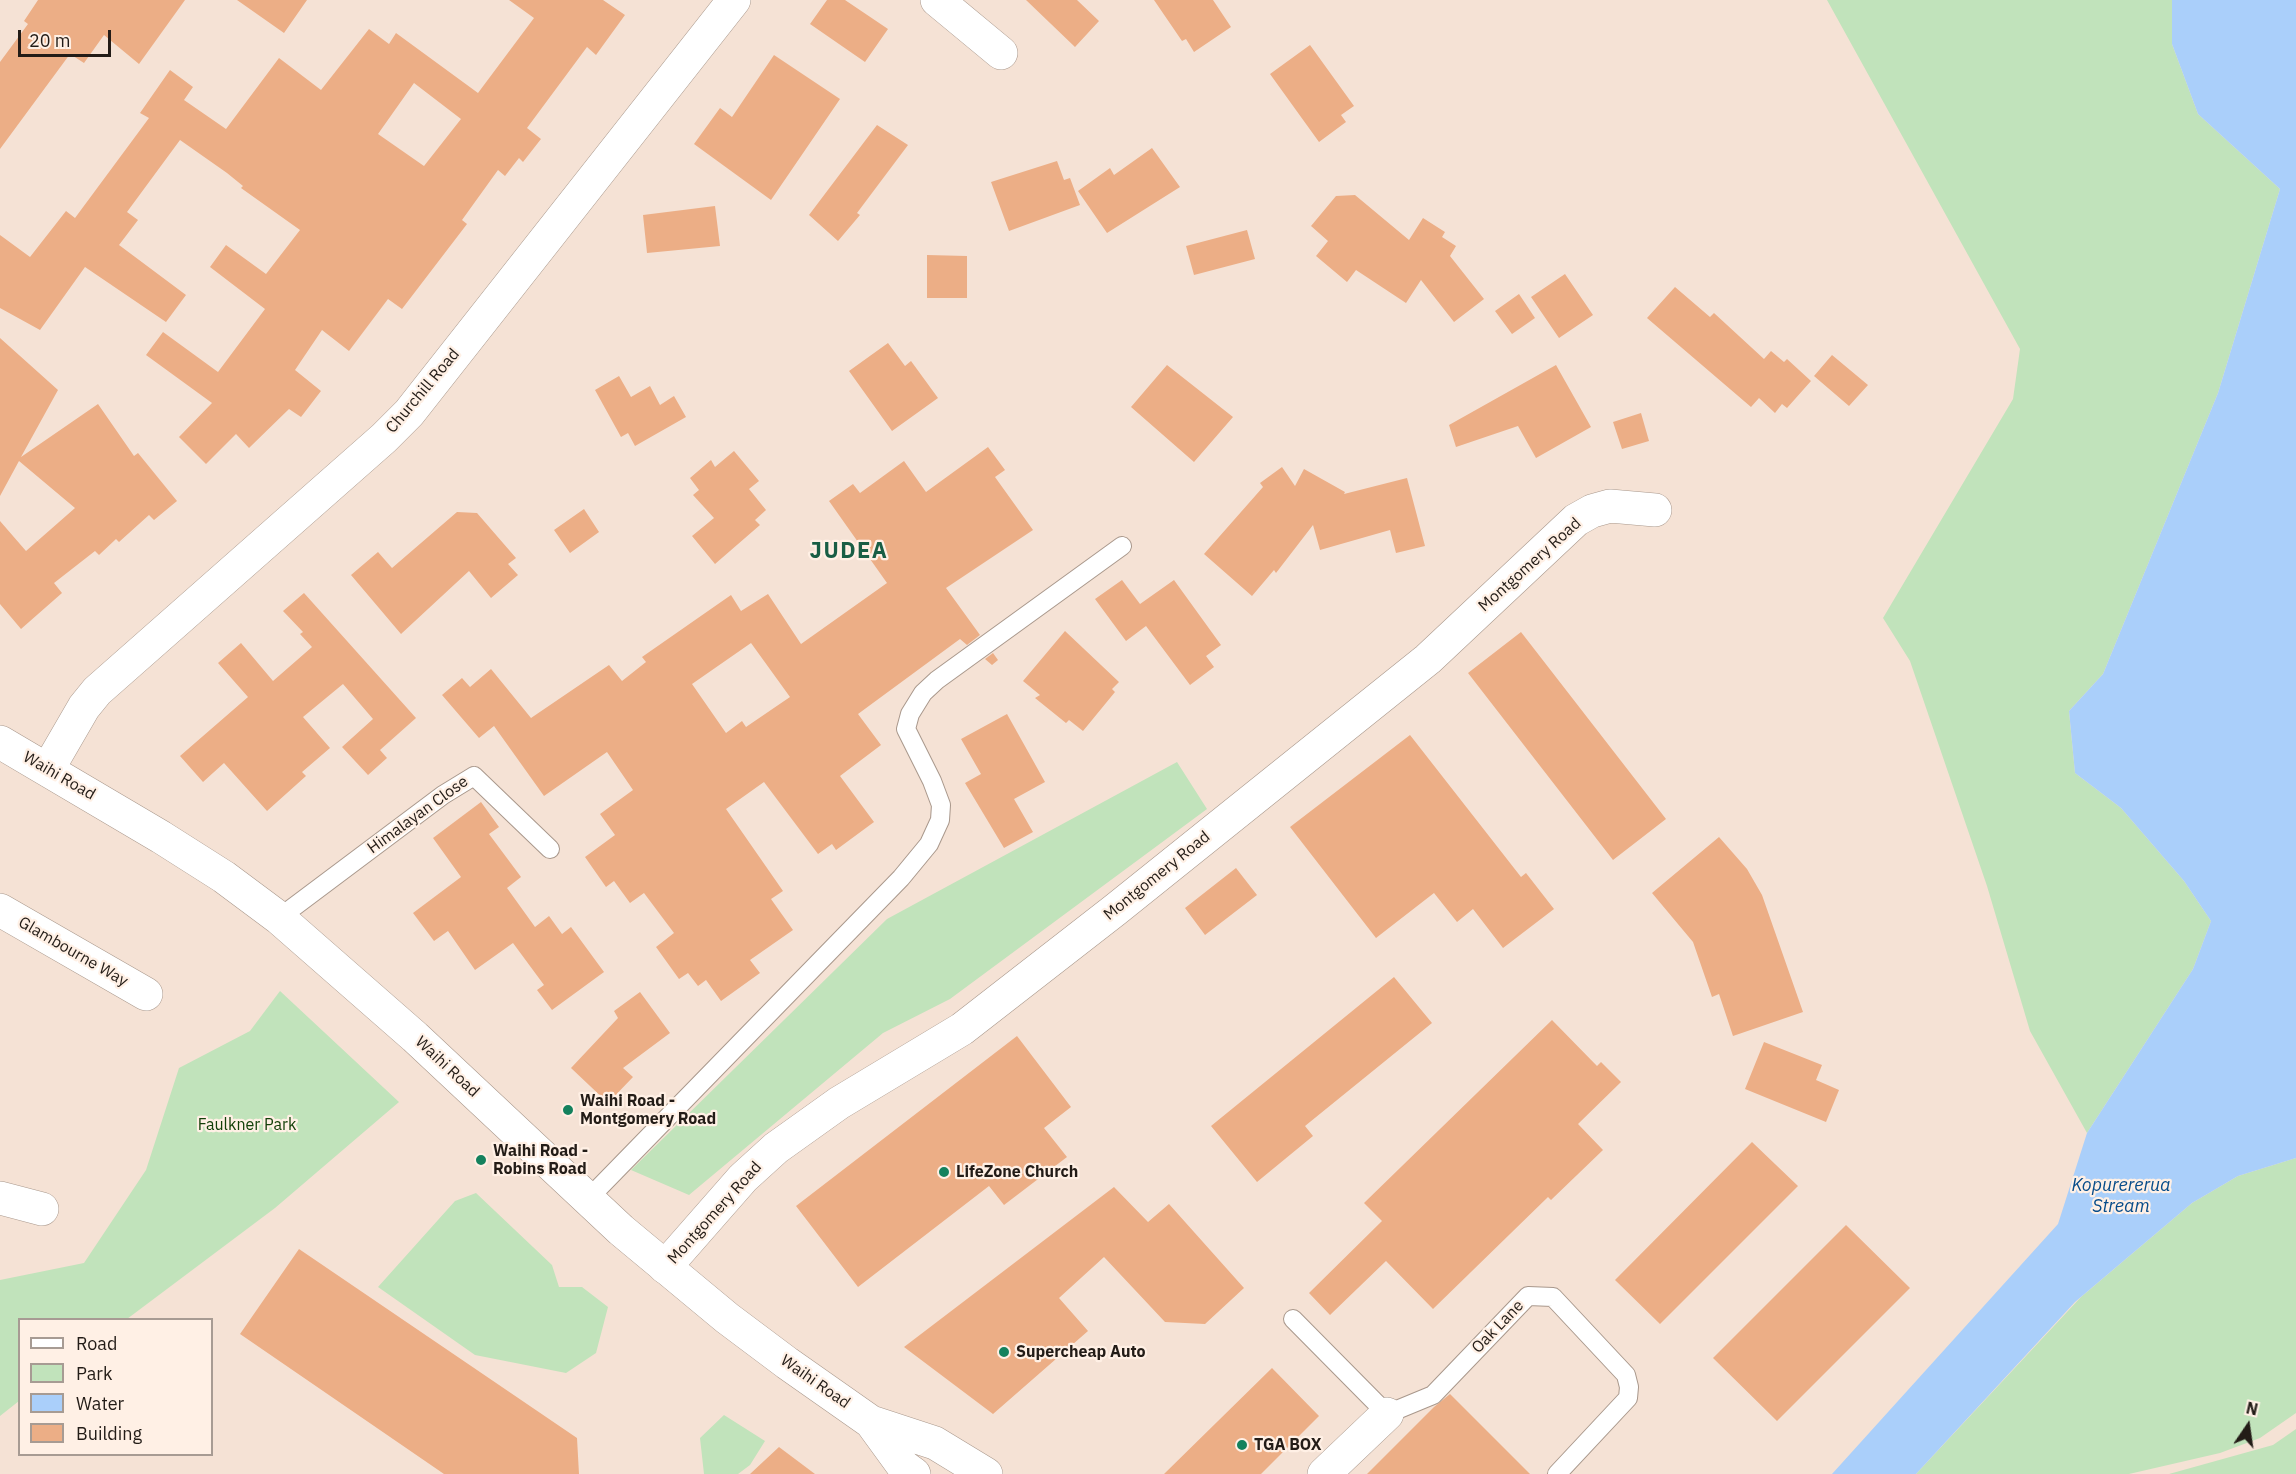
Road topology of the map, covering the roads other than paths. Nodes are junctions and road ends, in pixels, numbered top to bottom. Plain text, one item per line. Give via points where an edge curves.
1 (734, 0) edge
2 (937, 0) edge
3 (1001, 53) dead end
4 (1654, 510) dead end
5 (1122, 546) dead end
6 (0, 742) edge
7 (48, 769) junction
8 (550, 849) dead end
9 (0, 910) edge
10 (279, 918) junction
11 (147, 994) dead end
12 (0, 1198) edge
13 (588, 1199) junction
14 (42, 1209) dead end
15 (665, 1267) junction
16 (1293, 1319) dead end
17 (1386, 1414) junction
18 (871, 1422) junction
19 (914, 1474) edge
20 (986, 1474) edge
21 (1324, 1474) edge
22 (1557, 1474) edge

1 - 7 street, Churchill Road via 409,412 97,691
2 - 3 street
4 - 15 street, Montgomery Road via 1610,506 1576,520 1428,659 1115,910 962,1029 839,1103 776,1148 743,1178
5 - 13 lane via 923,693 906,729 941,805 940,820 929,844 901,878
6 - 7 street, Waihi Road
7 - 10 street, Waihi Road via 215,872
8 - 10 lane, Himalayan Close via 474,776
9 - 11 street, Glambourne Way
10 - 13 street, Waihi Road via 415,1037
12 - 14 street
13 - 15 street, Waihi Road
15 - 18 street, Waihi Road via 736,1325
16 - 17 lane
17 - 21 street, Oak Lane
17 - 22 lane, Oak Lane via 1433,1395 1528,1296 1553,1297 1626,1375 1629,1387 1628,1398
18 - 19 street, Waihi Road via 903,1466
18 - 20 street, Waihi Road via 935,1443

